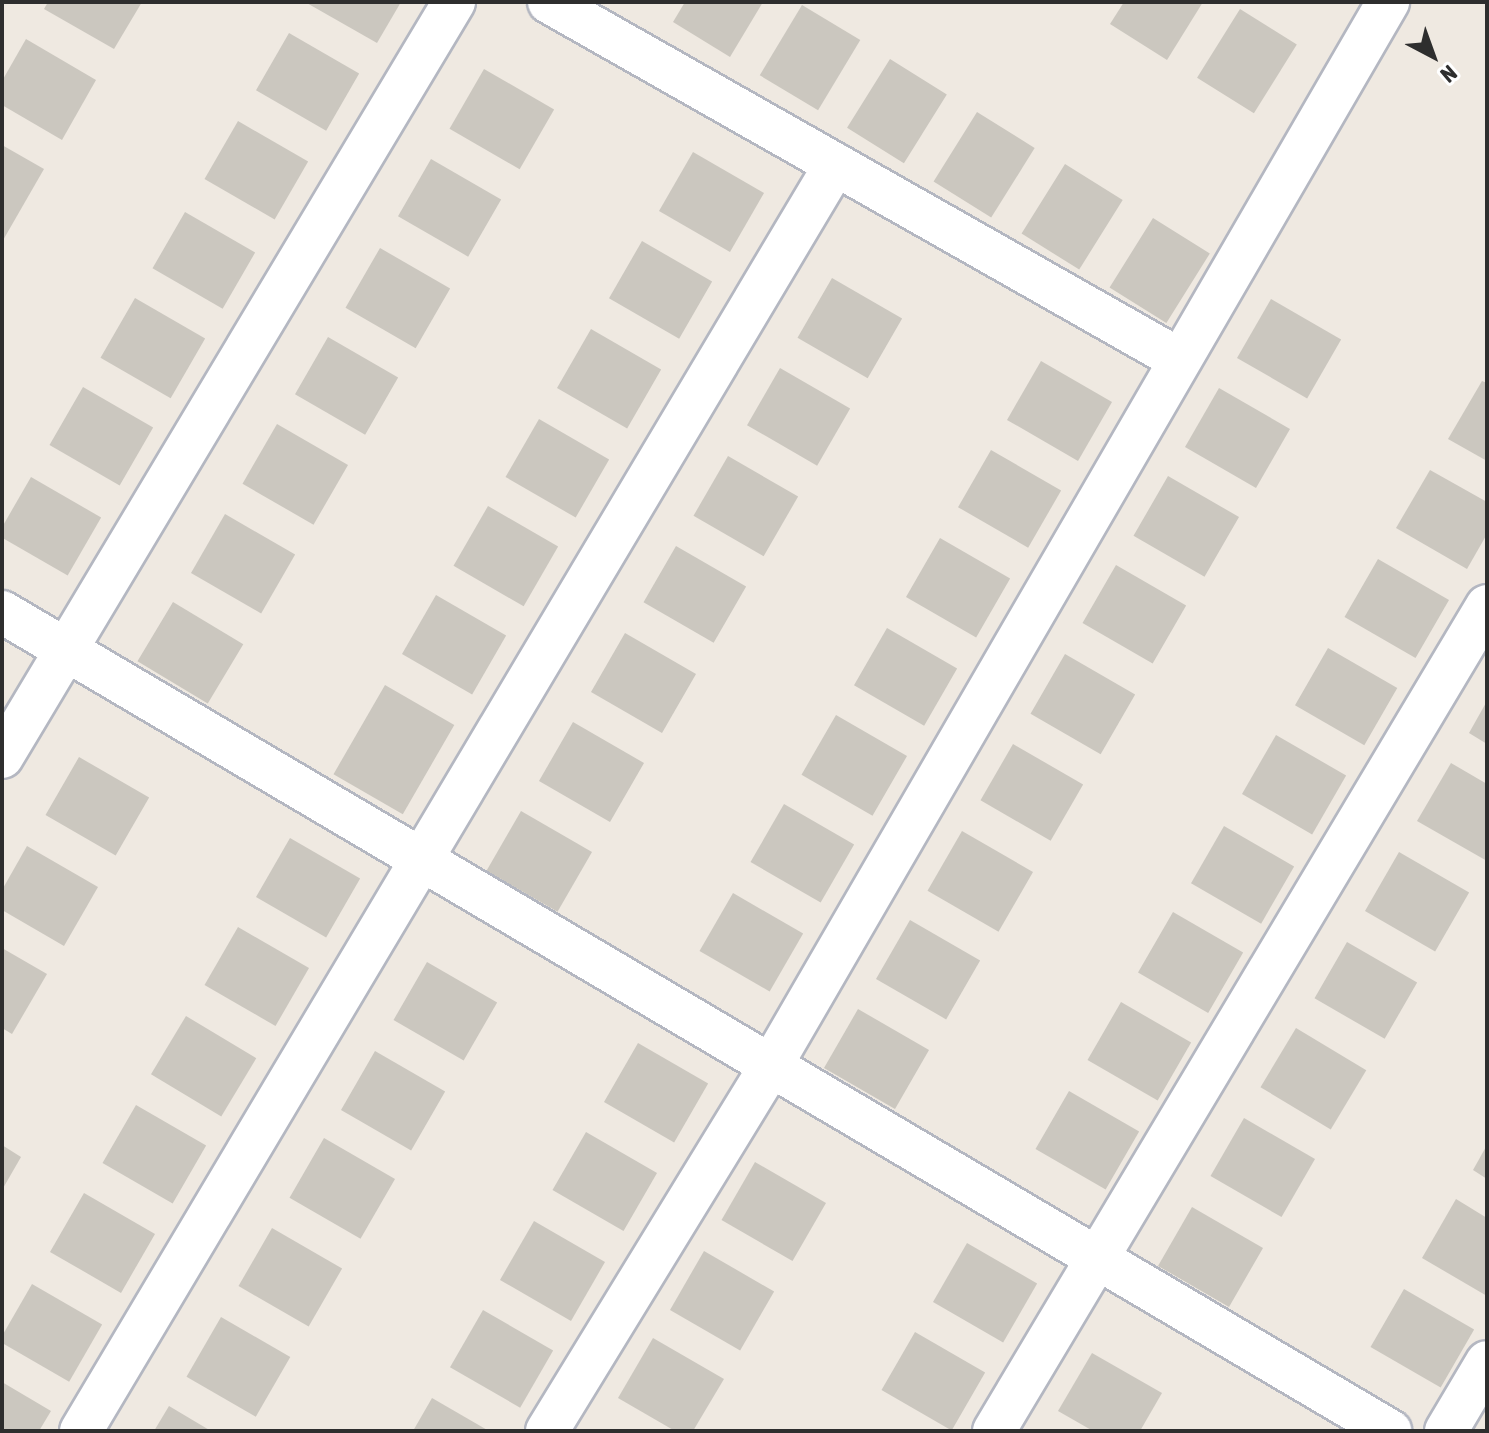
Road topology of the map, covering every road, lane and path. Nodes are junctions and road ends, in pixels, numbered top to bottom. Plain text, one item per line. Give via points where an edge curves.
1 (454, 2) edge
2 (549, 2) edge
3 (1379, 5) edge
4 (835, 165) junction
5 (1180, 360) junction
6 (1487, 606) edge
7 (2, 612) edge
8 (67, 649) junction
9 (2, 757) edge
10 (417, 860) junction
11 (772, 1064) junction
12 (1098, 1259) junction
13 (1487, 1362) edge
14 (81, 1431) edge
15 (547, 1431) edge
16 (994, 1431) edge
17 (1390, 1431) edge
18 (1446, 1431) edge

1 - 8 street
2 - 4 street
3 - 5 street
4 - 5 street
4 - 10 street
5 - 11 street
6 - 12 street
7 - 8 street
8 - 9 street
8 - 10 street
10 - 11 street
10 - 14 street
11 - 12 street
11 - 15 street
12 - 16 street
12 - 17 street
13 - 18 street

